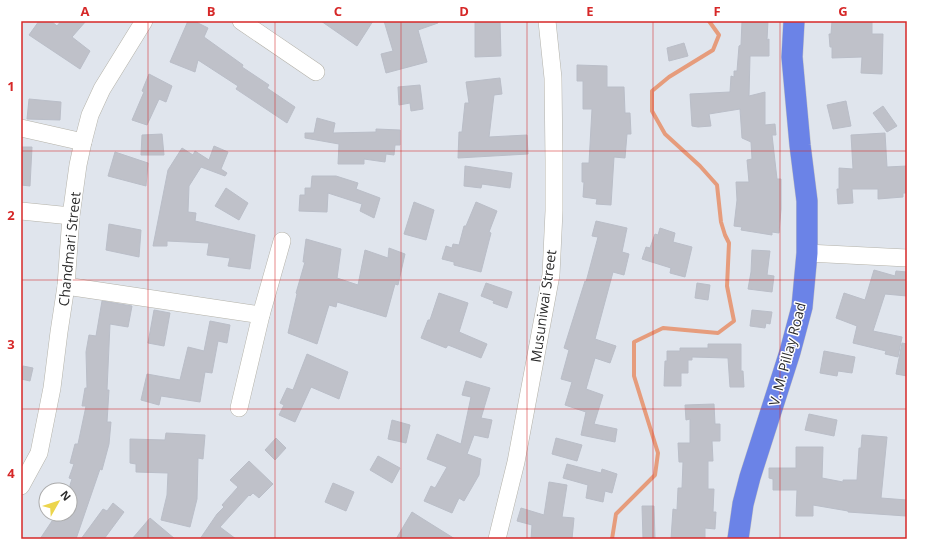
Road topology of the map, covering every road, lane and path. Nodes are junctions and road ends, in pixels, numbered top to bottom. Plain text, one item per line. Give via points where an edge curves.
1 (144, 21) edge
2 (241, 21) edge
3 (547, 21) edge
4 (794, 21) edge
5 (316, 72) dead end
6 (21, 128) edge
7 (83, 142) junction
8 (21, 211) edge
9 (71, 216) junction
10 (282, 241) dead end
11 (807, 253) junction
12 (907, 258) edge
13 (66, 286) junction
14 (261, 315) junction
15 (239, 408) dead end
16 (21, 486) edge
17 (497, 539) edge
18 (738, 539) edge

1 - 7 street, Chandmari Street via 102,89 90,116
2 - 5 street
3 - 17 street, Musuniwai Street via 553,78 554,211 551,275 516,462
4 - 11 main road, V. M. Pillay Road via 792,57 807,201
6 - 7 street
7 - 9 street, Chandmari Street
8 - 9 street
9 - 13 street, Chandmari Street
10 - 14 street
11 - 12 street
11 - 18 main road, V. M. Pillay Road via 802,307 788,360 750,478
13 - 14 street
13 - 16 street, Chandmari Street via 52,388 39,452
14 - 15 street

